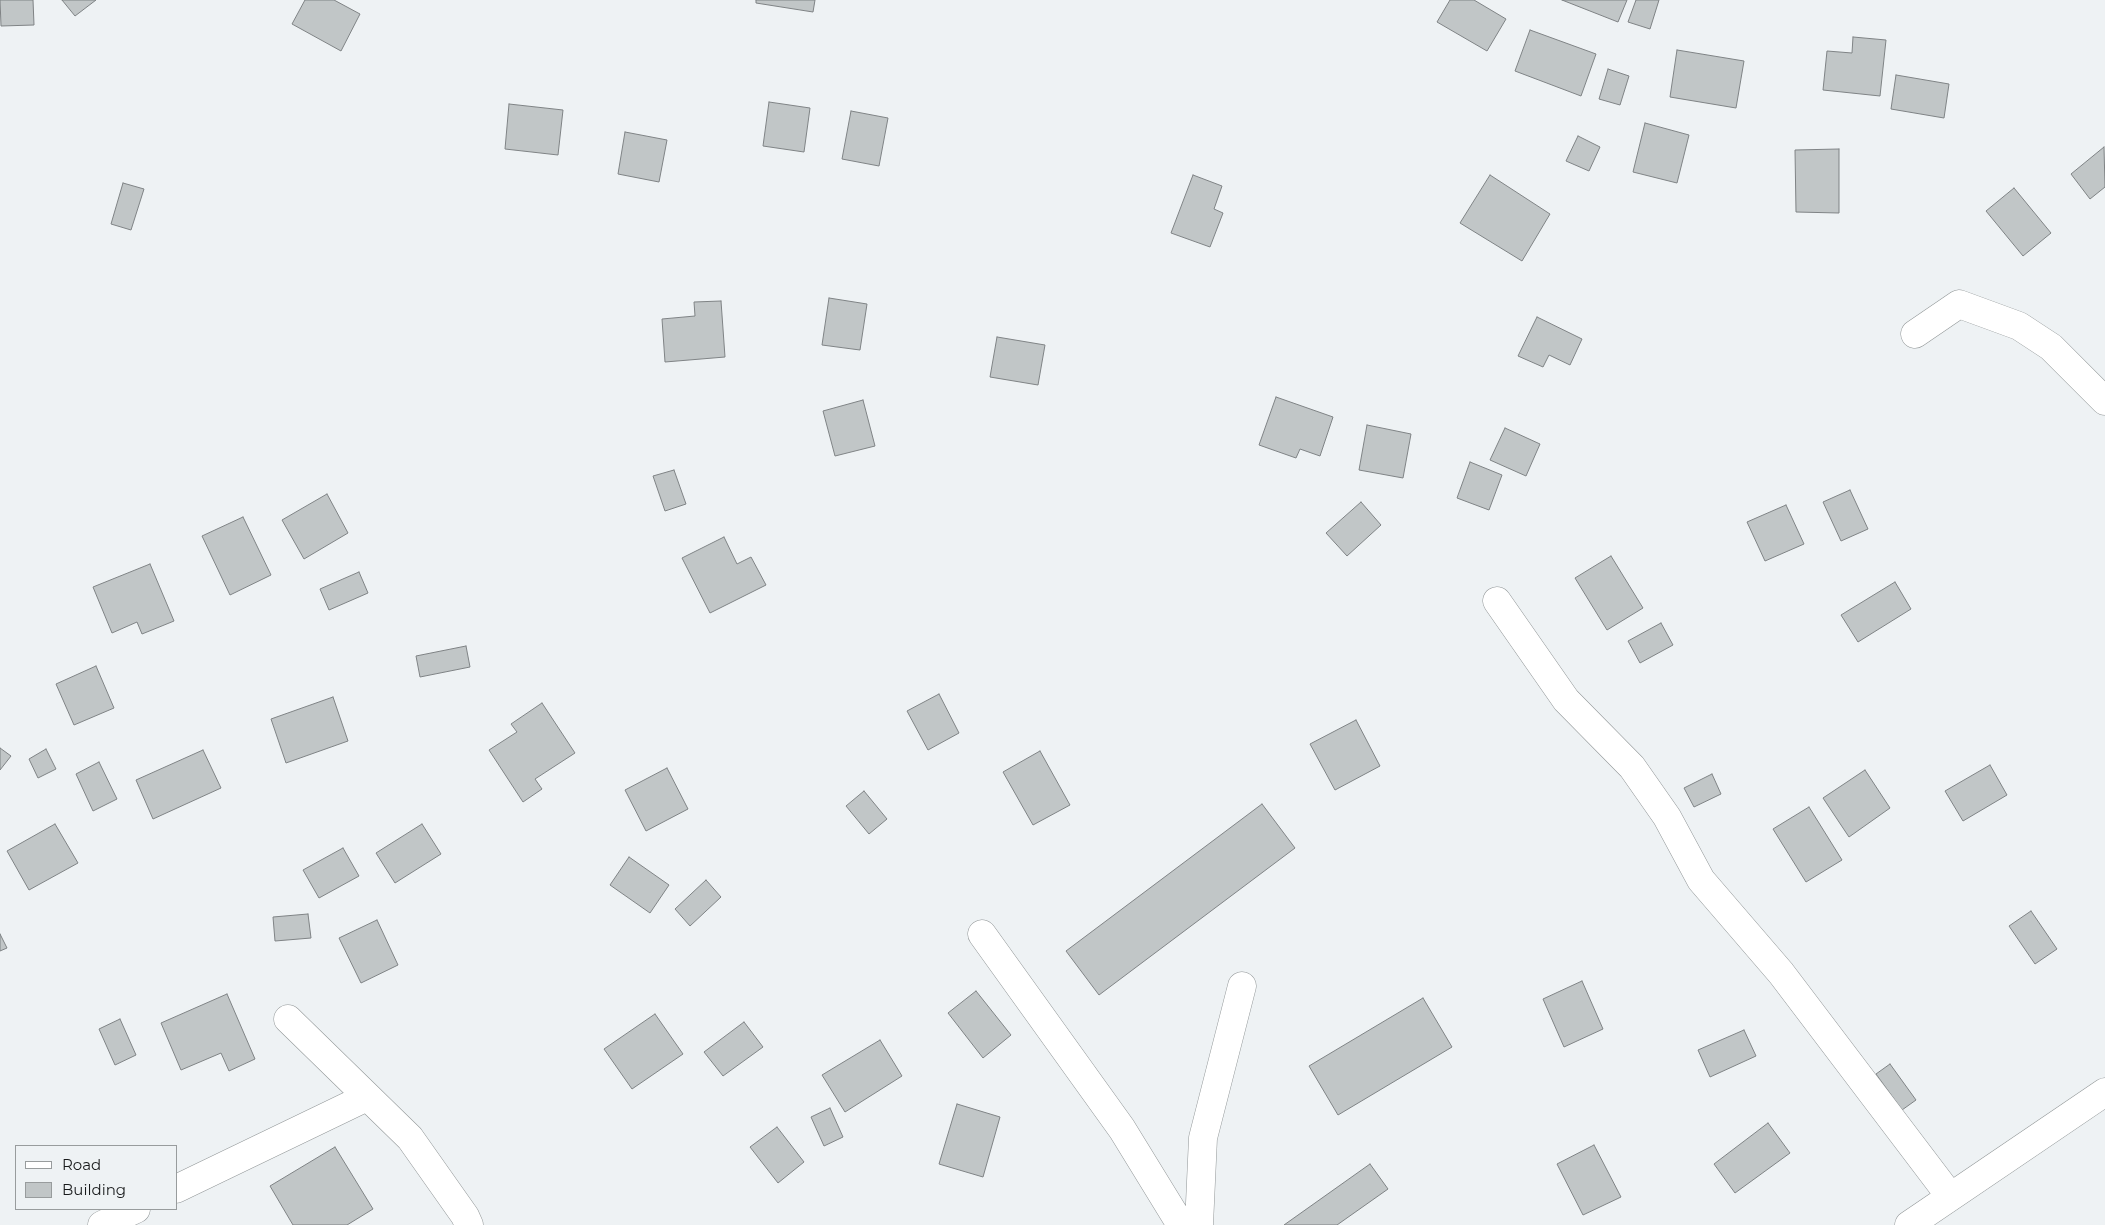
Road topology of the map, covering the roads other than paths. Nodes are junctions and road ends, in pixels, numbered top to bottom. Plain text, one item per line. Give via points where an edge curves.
1 (1915, 334) dead end
2 (2105, 401) edge
3 (1497, 601) dead end
4 (982, 934) dead end
5 (1242, 986) dead end
6 (288, 1019) dead end
7 (2105, 1092) edge
8 (367, 1097) junction
9 (178, 1188) edge
10 (1950, 1196) junction
11 (134, 1210) edge
12 (102, 1225) edge
13 (469, 1225) edge
14 (1181, 1225) edge
15 (1199, 1225) edge
16 (1909, 1225) edge

1 - 2 street via 1959,304 2019,326 2051,347
3 - 10 street via 1566,700 1632,767 1667,817 1701,880 1782,972
4 - 14 street via 1122,1129
5 - 15 street via 1204,1138
6 - 8 street
7 - 10 street
8 - 9 street
8 - 13 street via 410,1138
10 - 16 street
11 - 12 street

